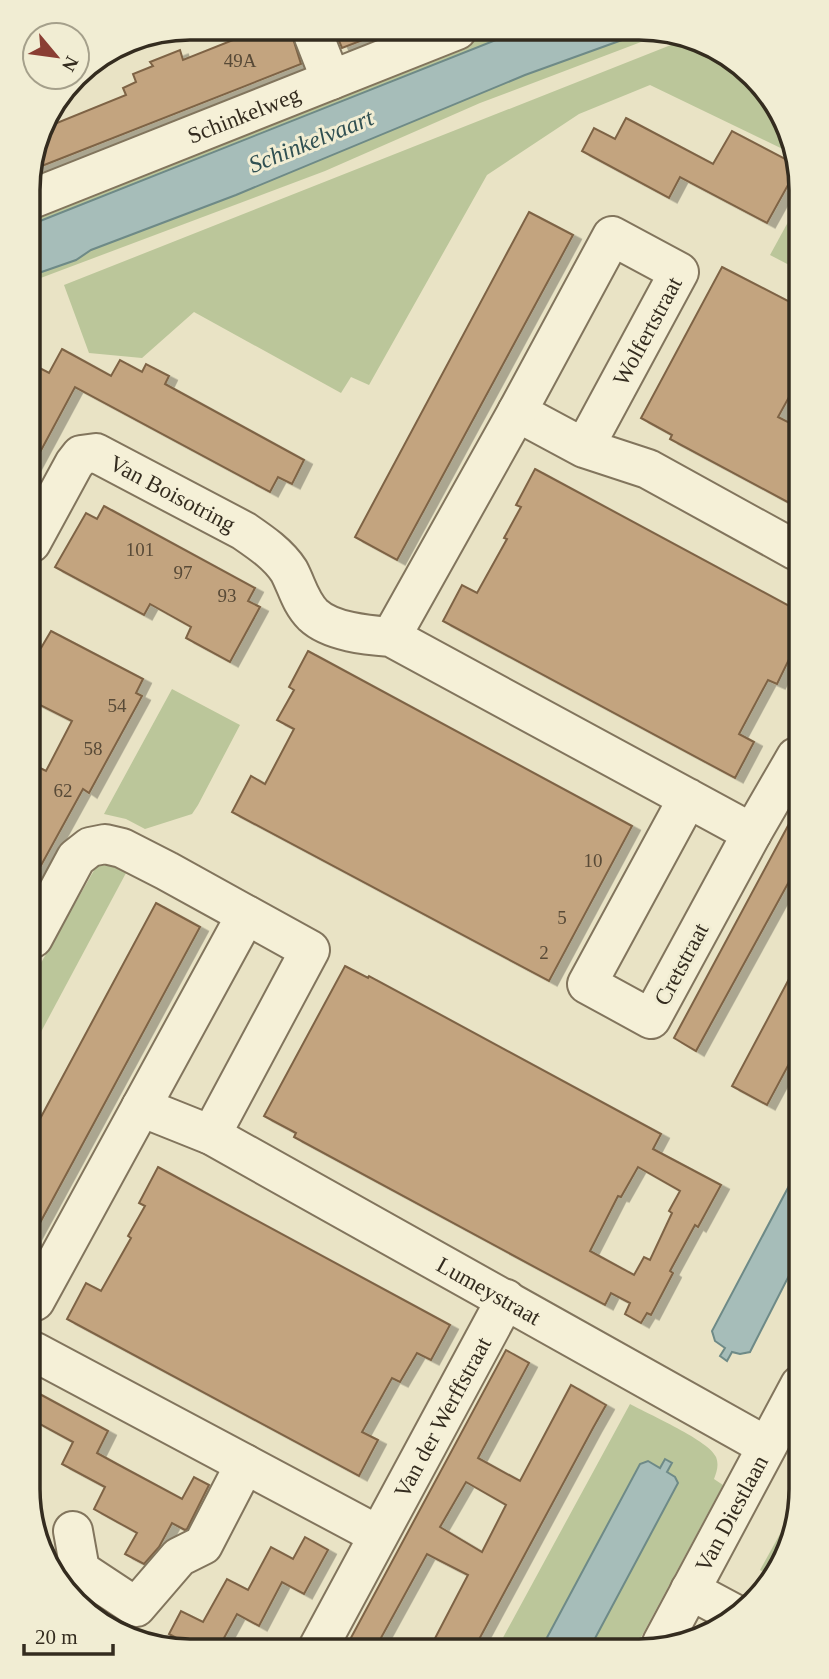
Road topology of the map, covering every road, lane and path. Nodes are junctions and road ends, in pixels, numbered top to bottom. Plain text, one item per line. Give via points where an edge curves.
1 (431, 40) edge
2 (316, 41) edge
3 (331, 80) junction
4 (41, 196) edge
5 (517, 412) junction
6 (584, 448) junction
7 (41, 525) edge
8 (789, 547) edge
9 (391, 637) junction
10 (789, 770) edge
11 (688, 798) junction
12 (752, 833) junction
13 (246, 915) junction
14 (40, 924) edge
15 (141, 1107) junction
16 (211, 1135) junction
17 (40, 1292) edge
18 (506, 1299) junction
19 (40, 1354) edge
20 (788, 1406) edge
21 (766, 1446) junction
22 (245, 1464) junction
23 (72, 1531) dead end
24 (378, 1535) junction
25 (690, 1590) junction
26 (727, 1610) edge
27 (666, 1636) edge
28 (323, 1639) edge

1 - 3 street, Schinkelweg
2 - 3 street
3 - 4 street, Schinkelweg
5 - 6 street
5 - 6 street, Wolfertstraat via 612,236 679,272
5 - 9 street, Wolfertstraat
6 - 8 street via 648,469
7 - 9 street, Van Boisotring via 74,464 81,455 96,453 266,546 288,570 303,603 321,621 359,635
9 - 11 street
10 - 12 street
11 - 12 street
11 - 12 street, Cretstraat via 587,984 651,1019
13 - 14 street via 122,848 105,844 76,858
13 - 15 street
13 - 16 street via 310,950
15 - 16 street, Lumeystraat
15 - 17 street
16 - 18 street, Lumeystraat
18 - 21 street, Lumeystraat
18 - 24 street, Van der Werffstraat
19 - 22 street
20 - 21 street, Van Diestlaan
21 - 25 street, Van Diestlaan
22 - 23 street via 203,1545 179,1557 136,1607 80,1570
22 - 24 street
24 - 28 street, Van der Werffstraat
25 - 26 street
25 - 27 street, Van Diestlaan

